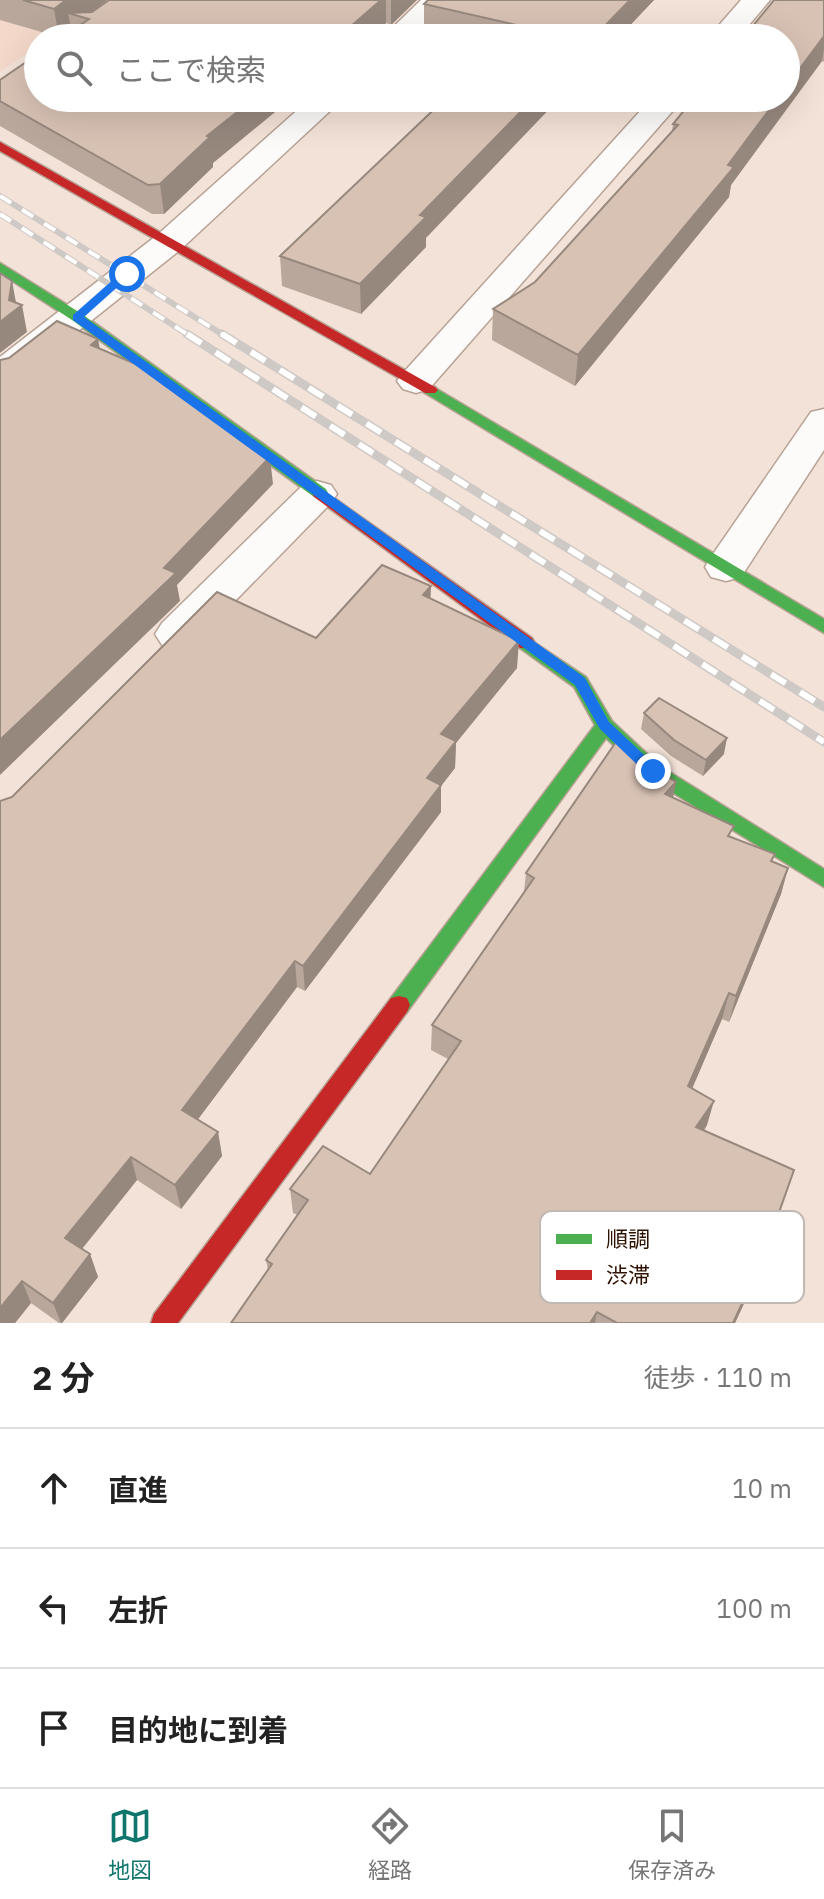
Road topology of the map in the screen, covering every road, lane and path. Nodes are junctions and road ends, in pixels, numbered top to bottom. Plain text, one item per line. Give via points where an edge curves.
1 (438, 0) edge
2 (756, 0) edge
3 (411, 24) edge
4 (735, 24) edge
5 (313, 112) edge
6 (656, 112) edge
7 (0, 146) edge
8 (168, 243) junction
9 (0, 267) edge
10 (77, 317) junction
11 (0, 375) edge
12 (416, 381) junction
13 (824, 421) edge
14 (317, 494) junction
15 (726, 567) junction
16 (824, 627) edge
17 (147, 663) edge
18 (605, 726) junction
19 (824, 879) edge
20 (163, 1323) edge

1 - 3 street
2 - 4 street
5 - 8 street
6 - 12 street
7 - 8 street
8 - 10 street
8 - 12 street
9 - 10 street
10 - 11 street
10 - 14 street
12 - 15 street
13 - 15 street
14 - 17 street
14 - 18 street via 580,682
15 - 16 street
18 - 19 street via 653,771
18 - 20 street

